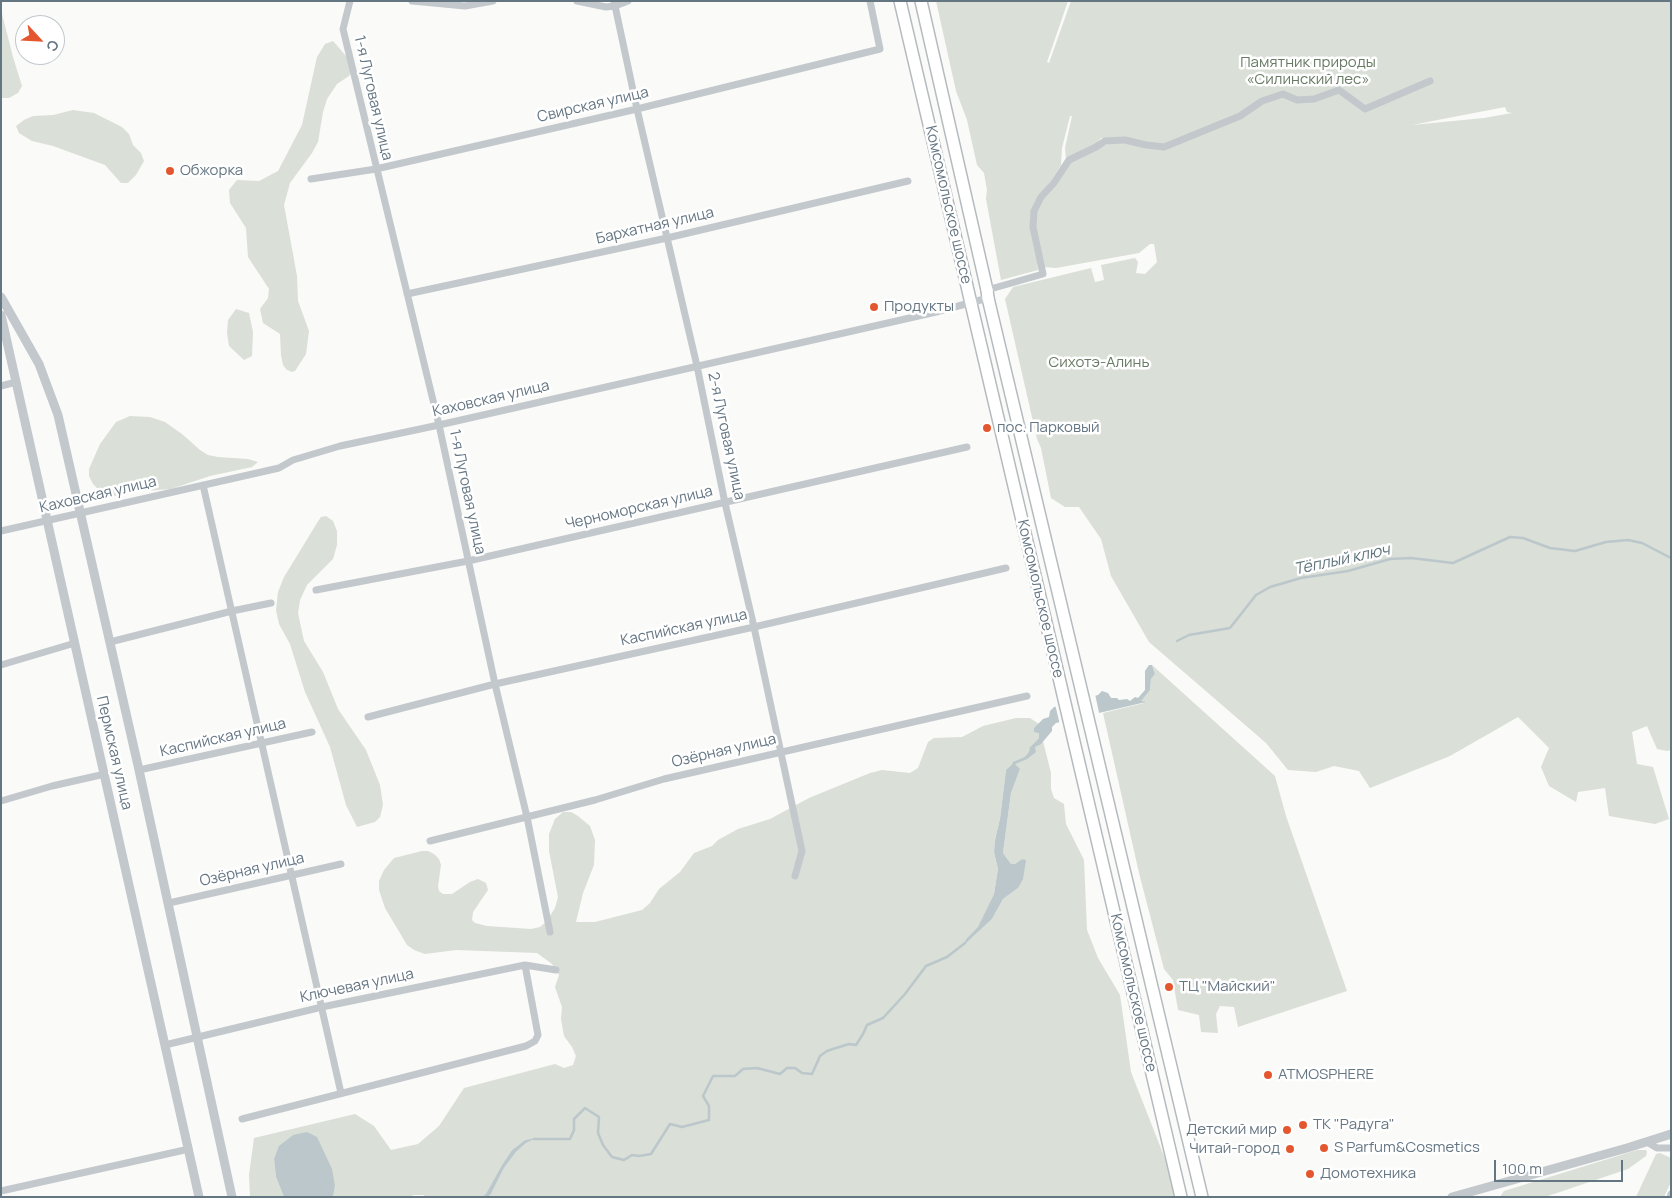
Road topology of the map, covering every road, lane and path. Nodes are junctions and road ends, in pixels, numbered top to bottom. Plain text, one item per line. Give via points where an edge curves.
1 (350, 1) edge
2 (412, 1) edge
3 (493, 1) edge
4 (577, 1) edge
5 (628, 1) edge
6 (870, 1) edge
7 (900, 1) edge
8 (921, 1) edge
9 (615, 4) edge
10 (1430, 81) dead end
11 (637, 109) junction
12 (376, 169) junction
13 (311, 179) dead end
14 (908, 180) dead end
15 (667, 238) junction
16 (407, 294) junction
17 (988, 294) junction
18 (1, 297) edge
19 (967, 304) junction
20 (1, 315) edge
21 (697, 366) junction
22 (16, 382) junction
23 (1, 386) edge
24 (439, 426) junction
25 (968, 447) dead end
26 (203, 485) junction
27 (725, 502) junction
28 (80, 513) junction
29 (47, 520) junction
30 (1, 531) edge
31 (468, 560) junction
32 (1006, 568) dead end
33 (316, 590) dead end
34 (271, 603) dead end
35 (232, 611) junction
36 (754, 626) junction
37 (110, 642) junction
38 (75, 643) junction
39 (1, 665) edge
40 (495, 684) junction
41 (1027, 696) dead end
42 (368, 717) dead end
43 (312, 732) dead end
44 (262, 744) junction
45 (780, 752) junction
46 (140, 770) junction
47 (104, 774) junction
48 (1, 801) edge
49 (527, 817) junction
50 (430, 841) dead end
51 (341, 864) dead end
52 (292, 875) junction
53 (795, 876) dead end
54 (169, 903) junction
55 (550, 932) dead end
56 (525, 965) junction
57 (556, 970) dead end
58 (322, 1007) junction
59 (198, 1037) junction
60 (165, 1045) junction
61 (341, 1093) junction
62 (242, 1119) dead end
63 (1671, 1134) edge
64 (1647, 1142) junction
65 (1671, 1148) edge
66 (189, 1149) junction
67 (1, 1191) edge
68 (199, 1197) edge
69 (232, 1197) edge
70 (1182, 1197) edge
71 (1202, 1197) edge
72 (1452, 1197) edge

1 - 12 street, 1-я Луговая улица via 343,28
2 - 3 street via 465,6
4 - 9 street via 595,6
5 - 9 street
6 - 11 street, Свирская улица via 880,49
7 - 19 main road, Комсомольское шоссе
8 - 17 main road, Комсомольское шоссе
9 - 11 street, 2-я Луговая улица
10 - 17 street, Каховская улица via 1365,109 1339,90 1314,99 1296,100 1283,94 1262,101 1240,116 1164,147 1105,140 1063,166 1034,211 1033,226 1043,274
11 - 12 street, Свирская улица
11 - 15 street, 2-я Луговая улица
12 - 13 street, Свирская улица
12 - 16 street, 1-я Луговая улица
14 - 15 street, Бархатная улица
15 - 16 street, Бархатная улица
15 - 21 street, 2-я Луговая улица
16 - 24 street, 1-я Луговая улица
17 - 19 street, Каховская улица
17 - 71 main road, Комсомольское шоссе
18 - 28 street via 39,364 58,415
19 - 21 street, Каховская улица
19 - 70 main road, Комсомольское шоссе
20 - 22 street, Пермская улица
21 - 24 street, Каховская улица
21 - 27 street, 2-я Луговая улица
22 - 23 street
22 - 29 street, Пермская улица
24 - 26 street, Каховская улица via 340,446 293,460 278,468
24 - 31 street, 1-я Луговая улица
25 - 27 street, Черноморская улица
26 - 28 street, Каховская улица
26 - 35 street
27 - 31 street, Черноморская улица
27 - 36 street, 2-я Луговая улица
28 - 29 street, Каховская улица
28 - 37 street
29 - 30 street, Каховская улица
29 - 38 street, Пермская улица
31 - 33 street, Черноморская улица
31 - 40 street, 1-я Луговая улица
32 - 36 street, Каспийская улица
34 - 35 street
35 - 37 street
35 - 44 street
36 - 40 street, Каспийская улица
36 - 45 street, 2-я Луговая улица
37 - 46 street
38 - 39 street
38 - 47 street, Пермская улица
40 - 42 street, Каспийская улица
40 - 49 street, 1-я Луговая улица
41 - 45 street, Озёрная улица
43 - 44 street, Каспийская улица
44 - 46 street, Каспийская улица
44 - 52 street
45 - 49 street, Озёрная улица via 664,779
45 - 53 street, 2-я Луговая улица via 802,851
46 - 54 street
47 - 48 street
47 - 60 street, Пермская улица
49 - 50 street, Озёрная улица
49 - 55 street, 1-я Луговая улица
51 - 52 street, Озёрная улица
52 - 54 street, Озёрная улица
52 - 58 street
54 - 59 street
56 - 57 street, Ключевая улица
56 - 58 street, Ключевая улица
56 - 61 street via 538,1035 535,1041
58 - 59 street, Ключевая улица
58 - 61 street
59 - 60 street, Ключевая улица
59 - 69 street
60 - 66 street, Пермская улица
61 - 62 street
63 - 64 street
64 - 65 street via 1657,1148
64 - 72 street
66 - 67 street
66 - 68 street, Пермская улица

